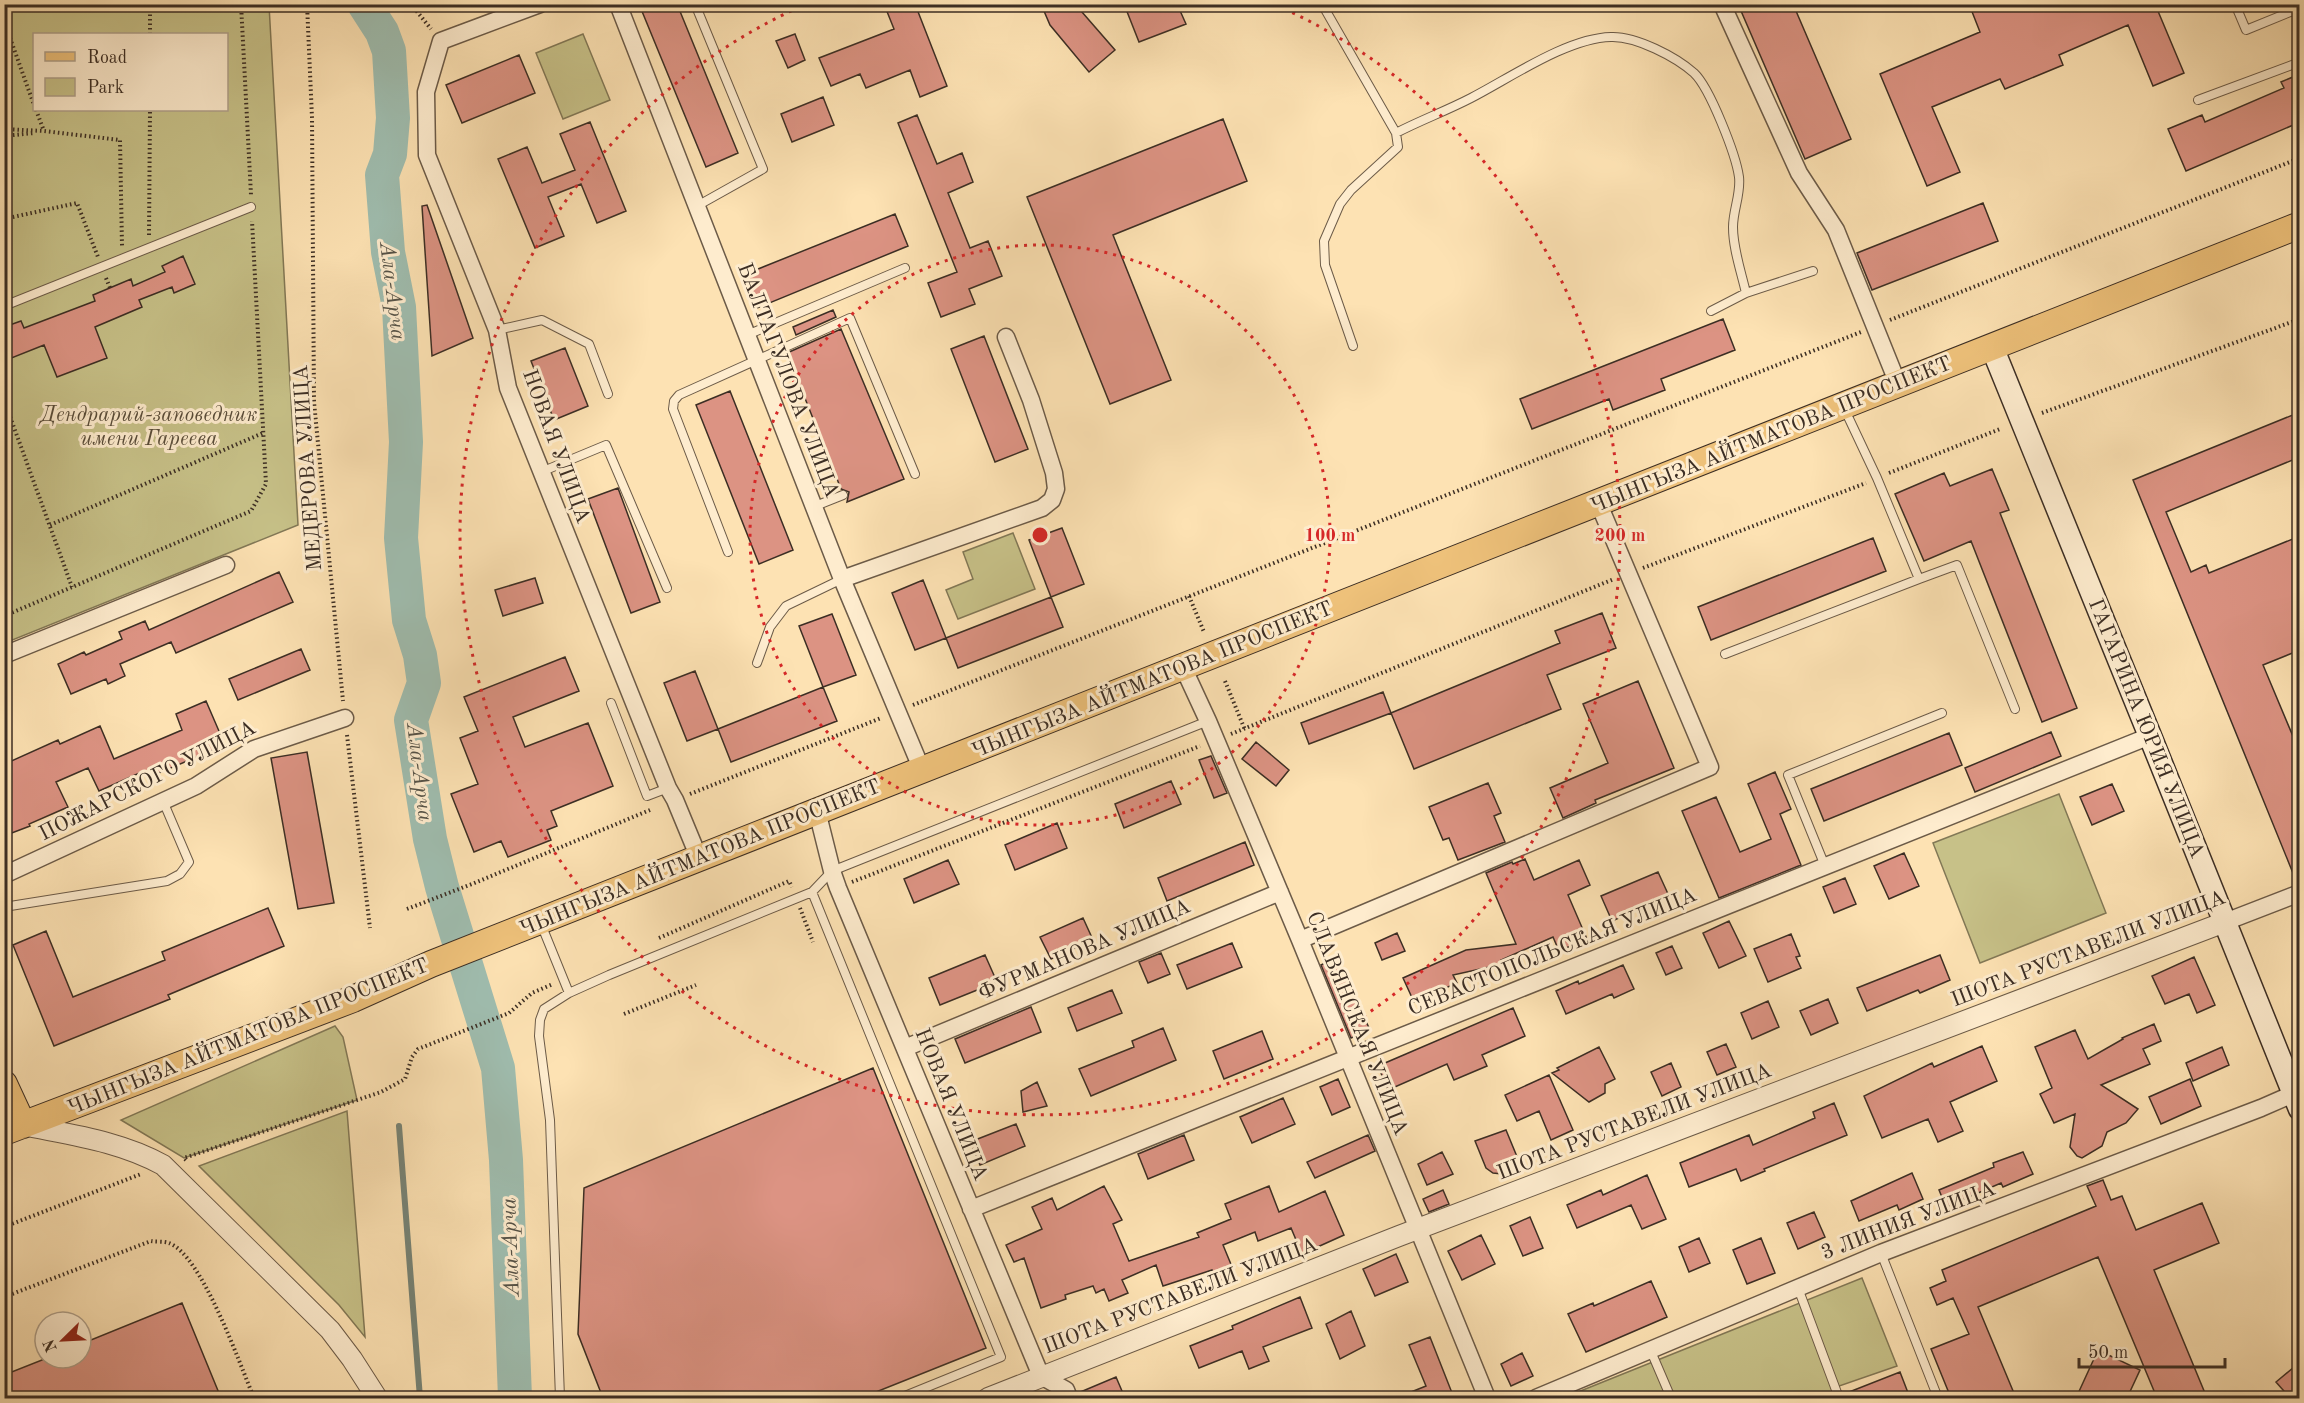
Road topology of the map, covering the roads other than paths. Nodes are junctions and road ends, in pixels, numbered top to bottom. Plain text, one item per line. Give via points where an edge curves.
1 (540, 4) edge
2 (618, 4) edge
3 (695, 4) edge
4 (1322, 4) edge
5 (1722, 4) edge
6 (2235, 4) edge
7 (2300, 8) edge
8 (2300, 62) edge
9 (2199, 100) dead end
10 (1396, 133) junction
11 (697, 206) junction
12 (251, 207) road end
13 (2300, 225) edge
14 (904, 268) dead end
15 (1813, 272) dead end
16 (1746, 293) junction
17 (4, 306) edge
18 (1711, 311) dead end
19 (497, 330) junction
20 (747, 335) junction
21 (1006, 337) dead end
22 (1353, 346) dead end
23 (1992, 347) junction
24 (757, 358) junction
25 (1898, 384) junction
26 (608, 394) dead end
27 (1843, 405) junction
28 (541, 472) junction
29 (915, 474) dead end
30 (843, 495) dead end
31 (1598, 502) junction
32 (813, 507) junction
33 (728, 552) dead end
34 (226, 565) dead end
35 (842, 579) junction
36 (1919, 579) junction
37 (667, 588) dead end
38 (1725, 654) dead end
39 (4, 655) edge
40 (757, 663) dead end
41 (1183, 667) junction
42 (611, 703) dead end
43 (2015, 709) dead end
44 (1942, 713) dead end
45 (345, 718) road end
46 (1208, 721) junction
47 (2151, 736) junction
48 (922, 770) junction
49 (671, 794) junction
50 (163, 801) junction
51 (817, 811) junction
52 (699, 858) junction
53 (1825, 866) junction
54 (832, 871) junction
55 (4, 875) edge
56 (812, 892) junction
57 (1280, 892) junction
58 (2300, 893) edge
59 (4, 907) edge
60 (540, 921) junction
61 (2225, 922) junction
62 (1300, 940) junction
63 (569, 993) junction
64 (905, 1048) junction
65 (1348, 1057) junction
66 (4, 1084) edge
67 (2297, 1098) edge
68 (14, 1129) edge
69 (971, 1209) junction
70 (1418, 1229) junction
71 (1881, 1253) junction
72 (1798, 1288) junction
73 (1650, 1350) junction
74 (1041, 1376) junction
75 (377, 1398) edge
76 (560, 1398) edge
77 (900, 1398) edge
78 (988, 1398) edge
79 (1069, 1398) edge
80 (1487, 1398) edge
81 (1536, 1398) edge
82 (1671, 1398) edge
83 (1839, 1398) edge
84 (1938, 1398) edge

1 - 19 street, НОВАЯ УЛИЦА via 441,41 426,92 427,155
2 - 11 street, БАЛТАГУЛОВА УЛИЦА
3 - 11 lane via 763,169
4 - 10 lane
5 - 25 street via 1799,173 1836,230
6 - 7 lane via 2246,30
8 - 9 lane
10 - 16 lane via 1572,45 1612,37 1642,44 1695,74 1716,109 1739,177 1734,246
10 - 22 lane via 1398,147 1351,190 1323,241 1325,265
11 - 20 street, БАЛТАГУЛОВА УЛИЦА
12 - 17 lane
13 - 23 main road, ЧЫНГЫЗА АЙТМАТОВА ПРОСПЕКТ
14 - 20 lane
15 - 16 lane
16 - 18 lane
19 - 26 lane via 542,320 589,344
19 - 28 street, НОВАЯ УЛИЦА via 508,388
20 - 24 street, БАЛТАГУЛОВА УЛИЦА
21 - 35 street via 1054,473 1056,489 1052,500 1033,511
23 - 25 main road, ЧЫНГЫЗА АЙТМАТОВА ПРОСПЕКТ
23 - 47 main road, ГАГАРИНА ЮРИЯ УЛИЦА
24 - 29 lane via 850,318
24 - 32 street, БАЛТАГУЛОВА УЛИЦА
24 - 33 lane via 679,395 674,401 673,409
25 - 27 main road, ЧЫНГЫЗА АЙТМАТОВА ПРОСПЕКТ
27 - 31 main road, ЧЫНГЫЗА АЙТМАТОВА ПРОСПЕКТ
27 - 36 lane
28 - 37 lane via 606,445
28 - 49 street, НОВАЯ УЛИЦА
30 - 32 lane
31 - 41 main road, ЧЫНГЫЗА АЙТМАТОВА ПРОСПЕКТ
31 - 62 street via 1710,767
32 - 35 street, БАЛТАГУЛОВА УЛИЦА
34 - 39 street
35 - 40 lane via 786,606 770,627
35 - 48 street, БАЛТАГУЛОВА УЛИЦА
36 - 38 lane
36 - 43 lane via 1957,565
41 - 46 street, СЛАВЯНСКАЯ УЛИЦА
41 - 48 main road, ЧЫНГЫЗА АЙТМАТОВА ПРОСПЕКТ
42 - 49 lane via 647,796
44 - 53 lane via 1788,775
45 - 50 street, ПОЖАРСКОГО УЛИЦА via 254,749
46 - 54 lane
46 - 57 street, СЛАВЯНСКАЯ УЛИЦА
47 - 53 street, СЕВАСТОПОЛЬСКАЯ УЛИЦА
47 - 61 main road, ГАГАРИНА ЮРИЯ УЛИЦА
48 - 51 main road, ЧЫНГЫЗА АЙТМАТОВА ПРОСПЕКТ
49 - 52 street, НОВАЯ УЛИЦА
50 - 55 street, ПОЖАРСКОГО УЛИЦА
50 - 59 lane via 189,862 180,874 167,881
51 - 52 main road, ЧЫНГЫЗА АЙТМАТОВА ПРОСПЕКТ
51 - 54 street, НОВАЯ УЛИЦА
52 - 60 main road, ЧЫНГЫЗА АЙТМАТОВА ПРОСПЕКТ
53 - 65 street, СЕВАСТОПОЛЬСКАЯ УЛИЦА
54 - 56 lane
54 - 64 street, НОВАЯ УЛИЦА
56 - 63 lane
56 - 77 lane via 1001,1357
57 - 62 street, СЛАВЯНСКАЯ УЛИЦА
57 - 64 street, ФУРМАНОВА УЛИЦА
58 - 61 street, ШОТА РУСТАВЕЛИ УЛИЦА
60 - 63 lane
60 - 68 main road, ЧЫНГЫЗА АЙТМАТОВА ПРОСПЕКТ via 353,999
61 - 67 main road, ГАГАРИНА ЮРИЯ УЛИЦА
61 - 70 street, ШОТА РУСТАВЕЛИ УЛИЦА
62 - 65 street, СЛАВЯНСКАЯ УЛИЦА
63 - 76 lane via 544,1009 539,1036 550,1120
64 - 69 street, НОВАЯ УЛИЦА
65 - 69 street, СЕВАСТОПОЛЬСКАЯ УЛИЦА
65 - 70 street, СЛАВЯНСКАЯ УЛИЦА
66 - 68 main road
67 - 71 street, 3 ЛИНИЯ УЛИЦА via 2239,1116
68 - 75 street via 109,1143 163,1165 330,1330
69 - 74 street, НОВАЯ УЛИЦА
70 - 74 street, ШОТА РУСТАВЕЛИ УЛИЦА
70 - 80 street, СЛАВЯНСКАЯ УЛИЦА
71 - 72 street, 3 ЛИНИЯ УЛИЦА
71 - 84 lane
72 - 73 street, 3 ЛИНИЯ УЛИЦА
72 - 83 lane
73 - 81 street, 3 ЛИНИЯ УЛИЦА
73 - 82 lane
74 - 78 street, ШОТА РУСТАВЕЛИ УЛИЦА
74 - 79 street via 1066,1390

